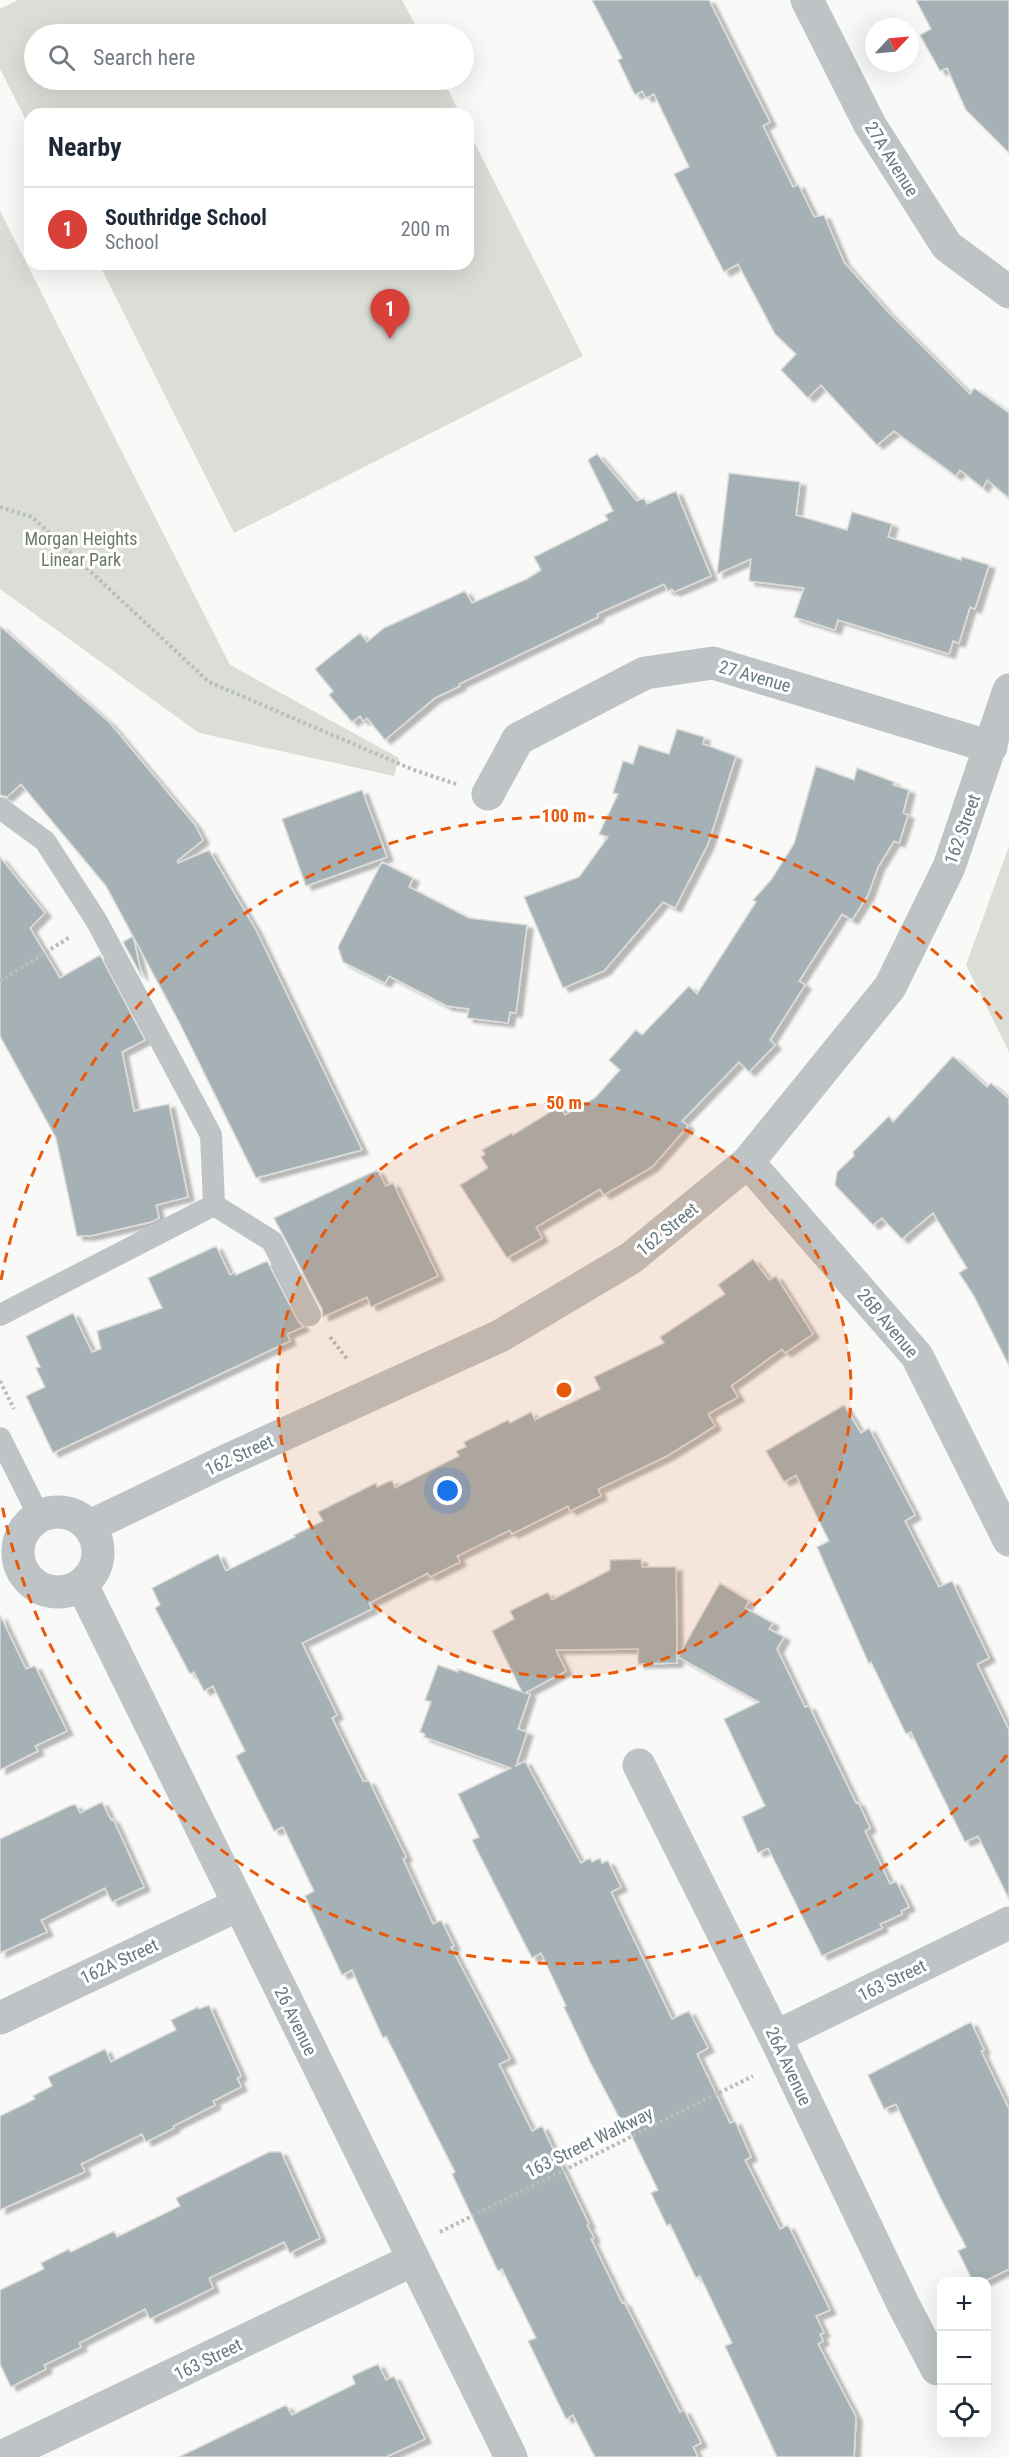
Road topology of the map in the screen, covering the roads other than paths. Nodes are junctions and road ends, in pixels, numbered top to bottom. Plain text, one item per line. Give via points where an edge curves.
1 (807, 0) edge
2 (1009, 292) edge
3 (1009, 690) edge
4 (990, 747) junction
5 (488, 794) road end
6 (0, 808) edge
7 (748, 1162) junction
8 (214, 1205) junction
9 (0, 1315) edge
10 (310, 1315) dead end
11 (0, 1438) edge
12 (39, 1516) junction
13 (90, 1526) junction
14 (1009, 1540) edge
15 (12, 1578) edge
16 (82, 1585) junction
17 (639, 1765) dead end
18 (238, 1905) junction
19 (1009, 1923) edge
20 (0, 2018) edge
21 (780, 2048) junction
22 (413, 2260) junction
23 (937, 2369) dead end
24 (2, 2457) edge
25 (512, 2457) edge

1 - 2 street, 27A Avenue via 870,125 947,246
3 - 4 street, 162 Street
4 - 5 street, 27 Avenue via 713,663 645,673 518,739
4 - 7 street, 162 Street via 949,867 890,987
6 - 8 lane via 45,841 96,920 211,1135
7 - 13 street, 162 Street via 631,1258 500,1336
7 - 14 street, 26B Avenue via 917,1356
8 - 9 lane
8 - 10 lane via 272,1241
11 - 12 lane
12 - 13 street via 66,1512
12 - 15 street via 21,1535 19,1560
13 - 16 street via 99,1551 91,1576
15 - 16 street via 57,1592
16 - 18 street, 26 Avenue
17 - 21 street, 26A Avenue
18 - 20 street, 162A Street
18 - 22 street, 26 Avenue
19 - 21 street, 163 Street
21 - 23 street, 26A Avenue
22 - 24 street, 163 Street
22 - 25 street, 26 Avenue

